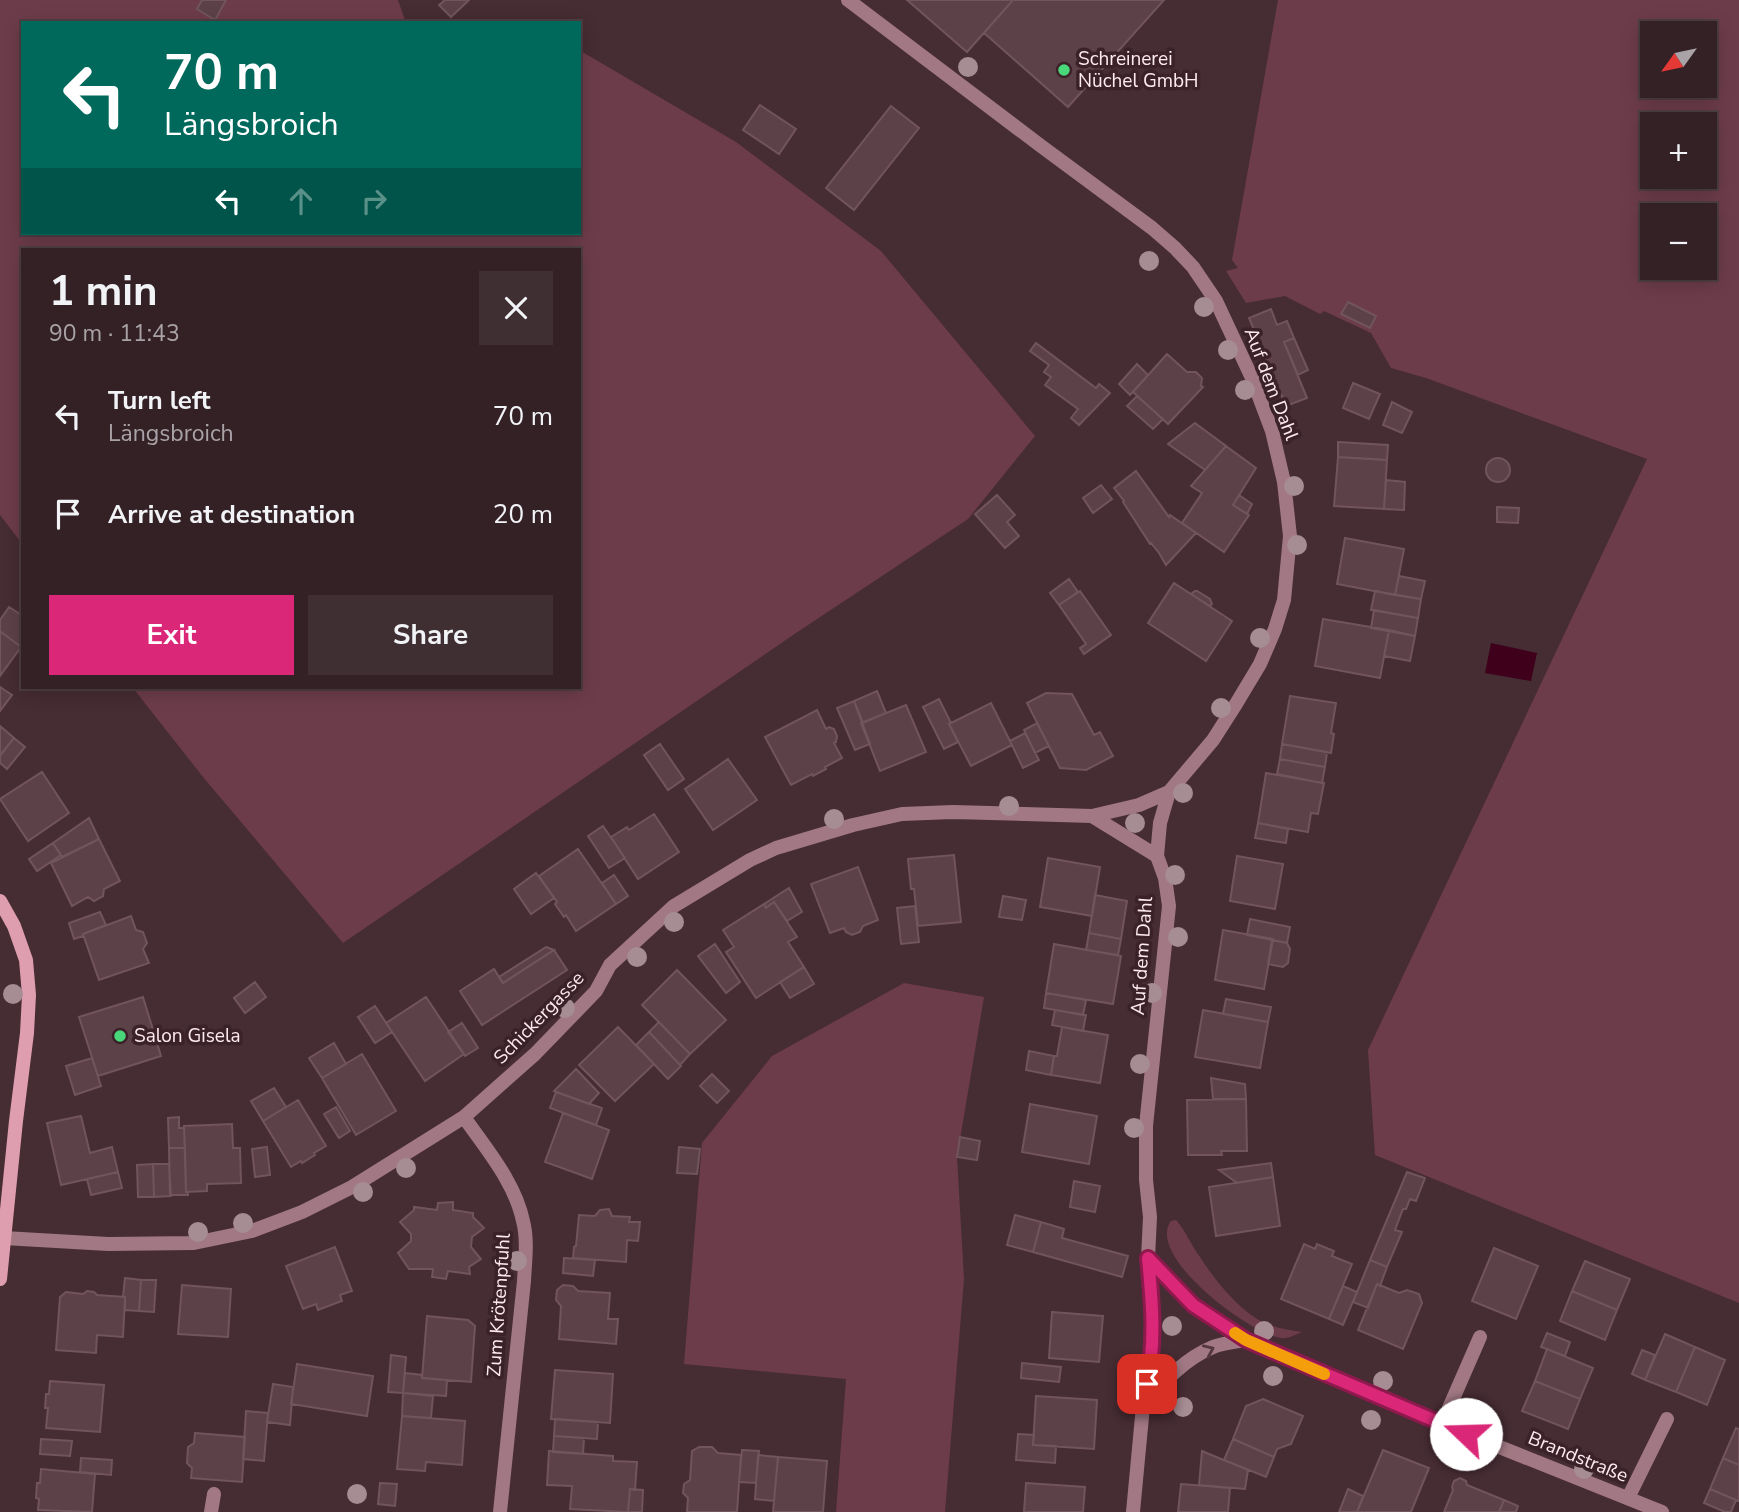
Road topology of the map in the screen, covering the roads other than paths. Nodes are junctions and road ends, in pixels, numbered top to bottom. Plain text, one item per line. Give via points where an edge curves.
1 (848, 0) edge
2 (1169, 792) junction
3 (1092, 816) junction
4 (1157, 856) junction
5 (0, 901) edge
6 (464, 1117) junction
7 (4, 1238) junction
8 (1148, 1258) junction
9 (0, 1279) edge
10 (1480, 1337) dead end
11 (1246, 1340) junction
12 (1143, 1406) junction
13 (1667, 1419) dead end
14 (1442, 1424) junction
15 (214, 1494) dead end
16 (1628, 1498) junction
17 (212, 1512) edge
18 (500, 1512) edge
19 (1133, 1512) edge
20 (1662, 1512) edge

1 - 2 street, Auf dem Dahl via 1175,248 1216,301 1252,378 1272,431 1284,482 1290,536 1284,600 1260,664 1213,740
2 - 3 street, Schickergasse
2 - 4 street, Auf dem Dahl
3 - 4 street, Schickergasse
3 - 6 street, Schickergasse via 902,814 776,848 750,860 674,906 610,965 596,991 535,1054
4 - 8 street, Auf dem Dahl via 1169,906 1146,1126
5 - 7 main road via 26,960 29,995
6 - 7 street, Schickergasse via 352,1187 252,1231 194,1243
6 - 18 street, Zum Krötenpfuhl via 515,1195 526,1249
7 - 9 main road
8 - 11 street, Brandstraße via 1193,1305
8 - 12 street, Auf dem Dahl via 1152,1361
10 - 14 street
12 -> 11 street via 1192,1358 1215,1346
11 - 14 street, Brandstraße
12 - 19 street, Auf dem Dahl
13 - 16 street
14 - 16 street, Brandstraße
15 - 17 street
16 - 20 street, Brandstraße

